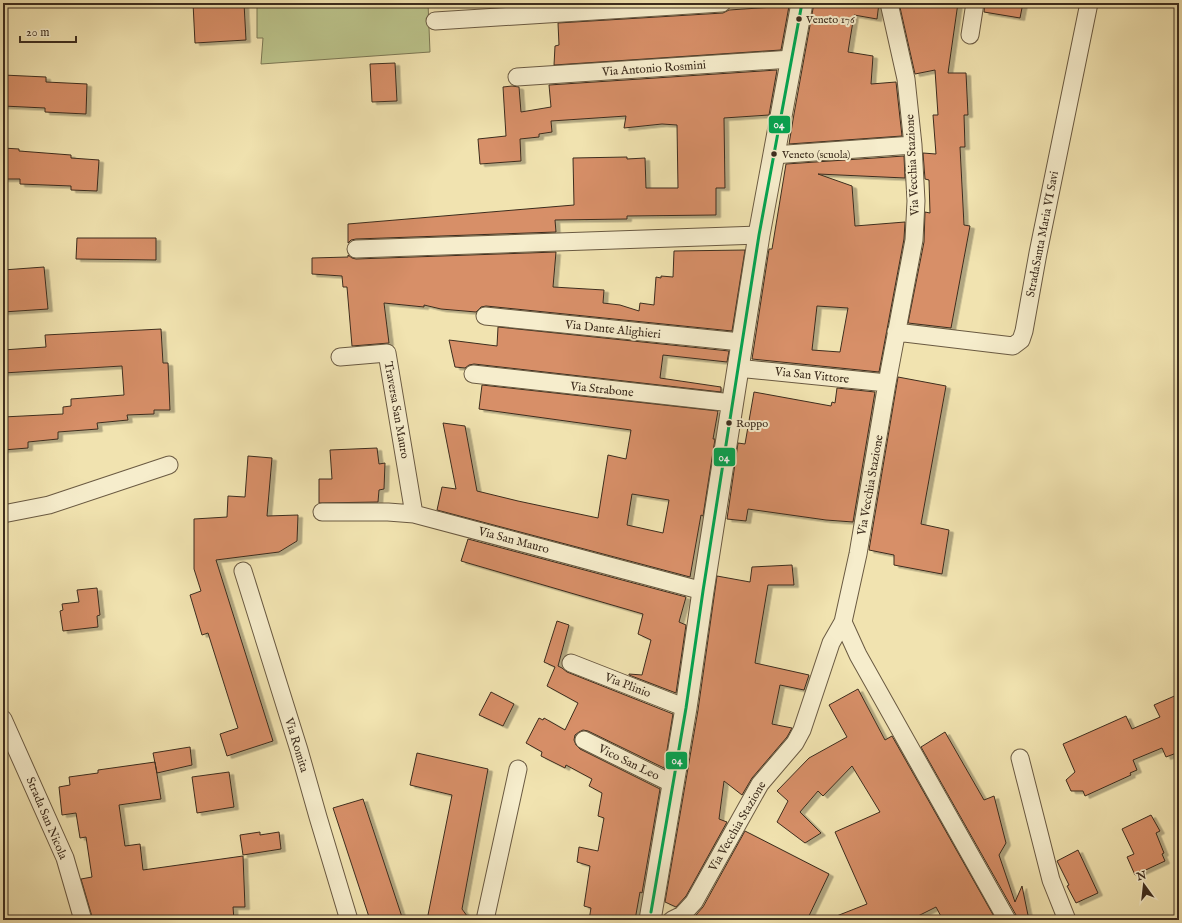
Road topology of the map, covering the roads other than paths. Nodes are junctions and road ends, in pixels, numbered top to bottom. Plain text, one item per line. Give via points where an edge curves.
1 (722, 3) edge
2 (802, 3) edge
3 (889, 3) edge
4 (975, 3) edge
5 (1089, 3) edge
6 (435, 21) dead end
7 (970, 35) dead end
8 (792, 60) junction
9 (517, 76) dead end
10 (913, 145) junction
11 (773, 155) junction
12 (759, 235) junction
13 (356, 249) dead end
14 (485, 316) dead end
15 (896, 332) junction
16 (741, 342) junction
17 (340, 357) dead end
18 (737, 368) junction
19 (473, 374) dead end
20 (887, 382) junction
21 (732, 403) junction
22 (169, 465) dead end
23 (322, 512) dead end
24 (3, 514) edge
25 (414, 514) junction
26 (243, 571) dead end
27 (703, 591) junction
28 (843, 622) junction
29 (571, 663) dead end
30 (686, 708) junction
31 (3, 719) edge
32 (584, 740) dead end
33 (1020, 758) dead end
34 (518, 769) dead end
35 (673, 784) junction
36 (653, 917) edge
37 (83, 920) edge
38 (349, 920) edge
39 (485, 920) edge
40 (672, 920) edge
41 (1007, 920) edge
42 (1067, 920) edge

1 - 6 street
2 - 8 street
3 - 10 street, Via Vecchia Stazione via 906,79
4 - 7 street
5 - 15 street, StradaSanta Maria VI Savi via 1024,331 1020,340 1013,346
8 - 9 street, Via Antonio Rosmini
8 - 11 street
10 - 11 street
10 - 15 street, Via Vecchia Stazione via 916,201 914,240
11 - 12 street
12 - 13 street
12 - 16 street
14 - 16 street, Via Dante Alighieri
15 - 20 street, Via Vecchia Stazione
16 - 18 street
17 - 25 street, Traversa San Mauro via 387,353
18 - 20 street, Via San Vittore
18 - 21 street
19 - 21 street, Via Strabone
20 - 28 street, Via Vecchia Stazione via 858,554
21 - 27 street
22 - 24 street via 49,505
23 - 25 street, Via San Mauro
25 - 27 street, Via San Mauro
26 - 38 street, Via Romita
27 - 30 street
28 - 40 street, Via Vecchia Stazione via 831,643 802,730 795,743 760,784 694,902 682,915
28 - 41 street via 858,655
29 - 30 street, Via Plinio
30 - 35 street
31 - 37 street, Strada San Nicola via 65,858
32 - 35 street, Vico San Leo
33 - 42 street via 1051,880
34 - 39 street
35 - 36 street

